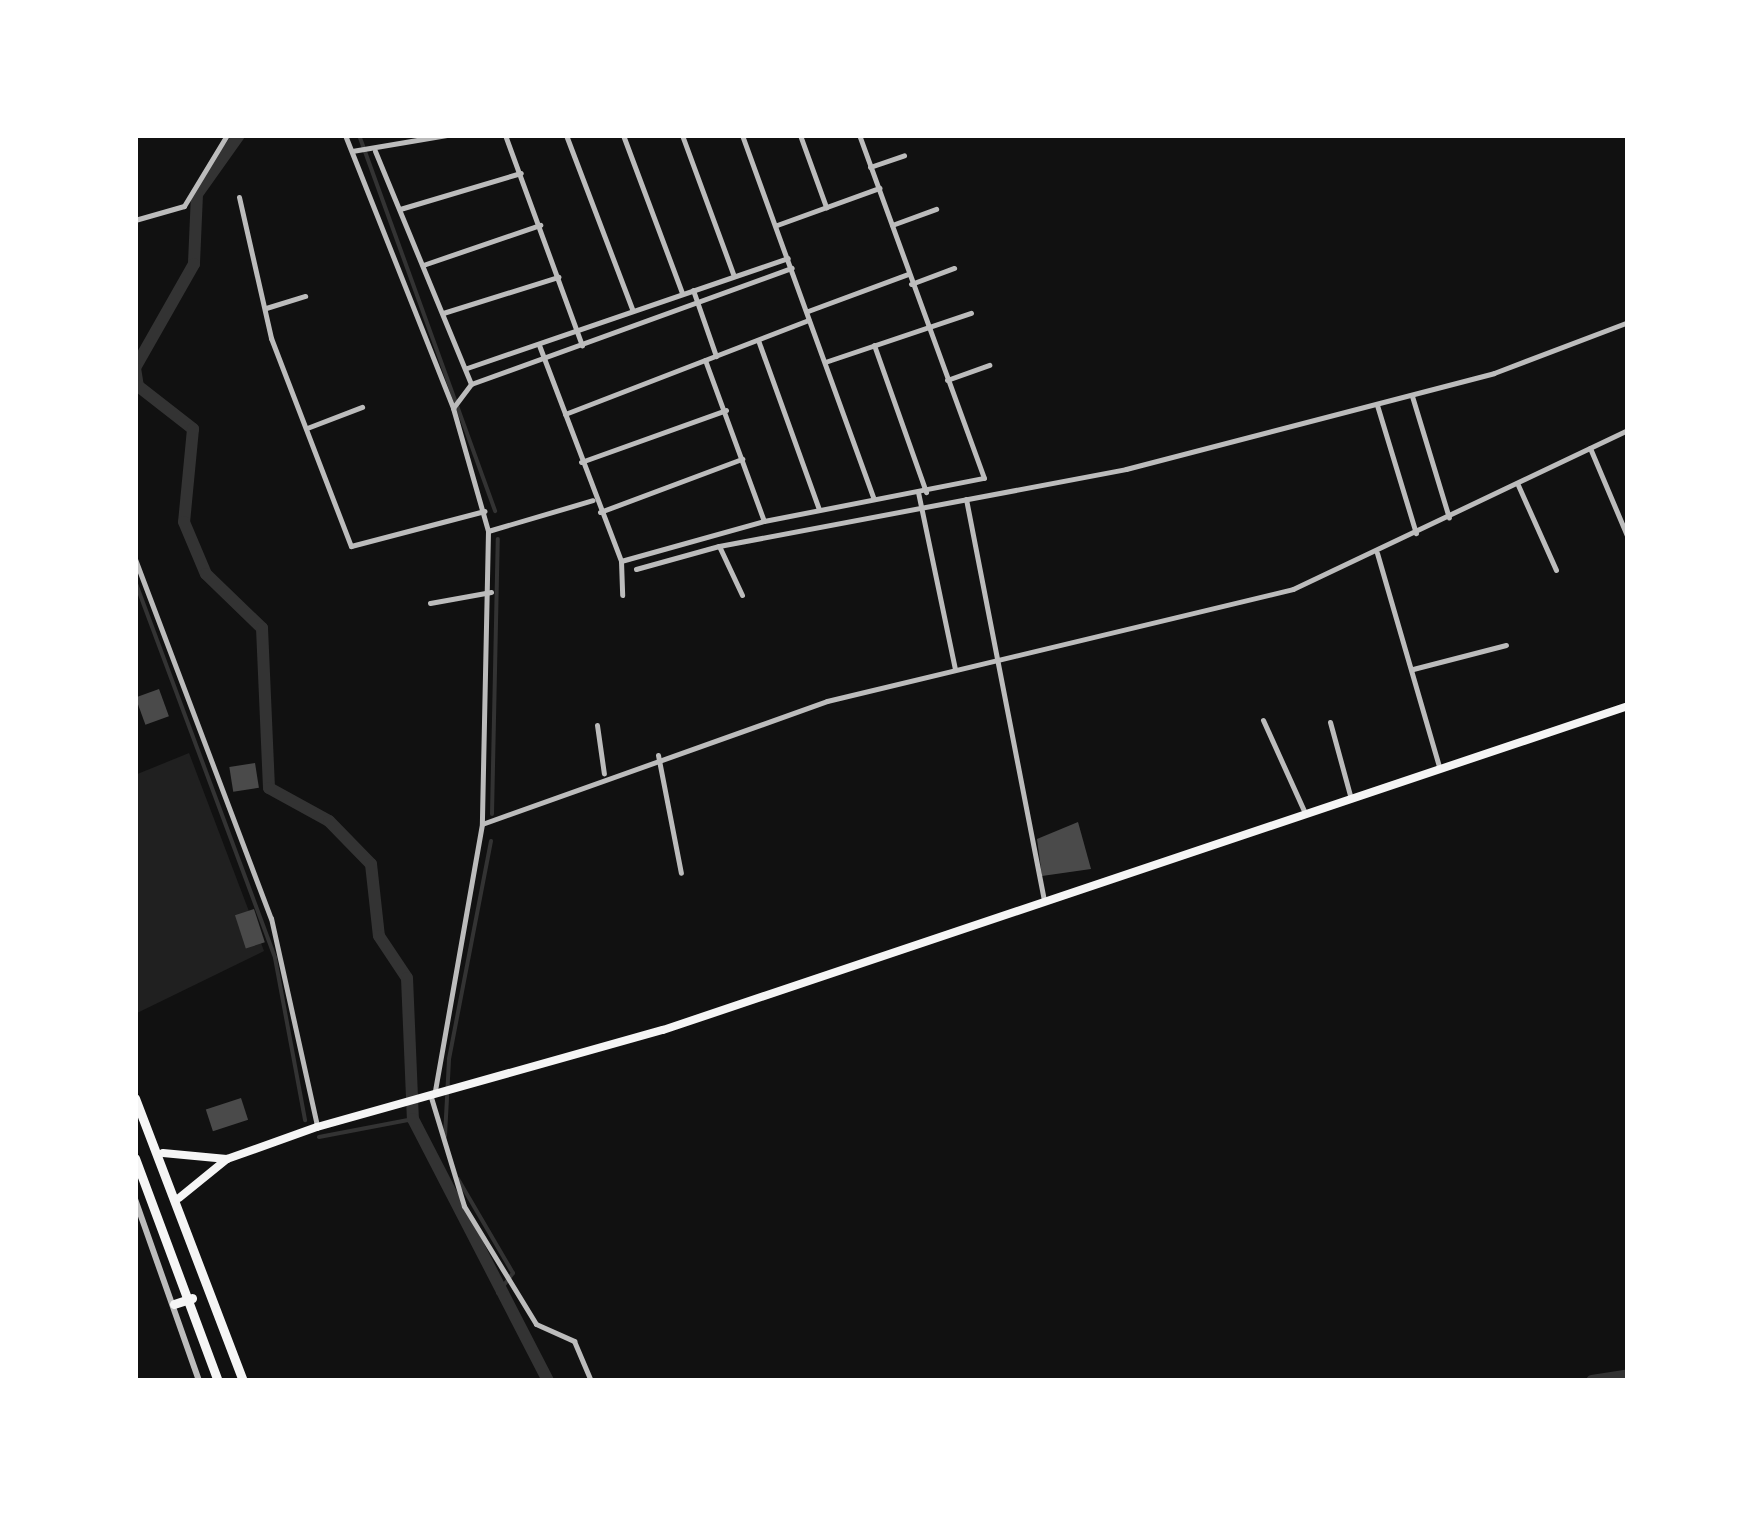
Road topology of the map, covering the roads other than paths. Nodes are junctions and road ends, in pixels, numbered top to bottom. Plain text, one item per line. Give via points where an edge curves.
1 (227, 135) edge
2 (345, 135) edge
3 (447, 135) edge
4 (506, 135) edge
5 (566, 135) edge
6 (624, 135) edge
7 (682, 135) edge
8 (742, 135) edge
9 (800, 135) edge
10 (859, 135) edge
11 (355, 150) junction
12 (372, 151) junction
13 (904, 155) dead end
14 (870, 167) junction
15 (521, 173) junction
16 (879, 188) junction
17 (239, 197) dead end
18 (826, 208) junction
19 (936, 209) dead end
20 (400, 210) junction
21 (135, 220) edge
22 (777, 225) junction
23 (891, 225) junction
24 (540, 226) junction
25 (788, 258) junction
26 (423, 265) junction
27 (792, 268) junction
28 (954, 268) dead end
29 (908, 274) junction
30 (734, 276) junction
31 (558, 277) junction
32 (911, 284) junction
33 (692, 290) junction
34 (682, 293) junction
35 (304, 296) dead end
36 (696, 302) junction
37 (266, 308) junction
38 (632, 311) junction
39 (807, 311) junction
40 (443, 313) junction
41 (970, 313) dead end
42 (809, 320) junction
43 (1628, 322) edge
44 (927, 328) junction
45 (578, 332) junction
46 (758, 340) junction
47 (539, 344) junction
48 (582, 345) junction
49 (874, 345) junction
50 (716, 356) junction
51 (545, 359) junction
52 (705, 360) junction
53 (826, 362) junction
54 (989, 365) dead end
55 (466, 368) junction
56 (947, 380) junction
57 (470, 387) junction
58 (1412, 396) junction
59 (1377, 404) junction
60 (456, 405) junction
61 (362, 407) dead end
62 (726, 410) junction
63 (565, 414) junction
64 (306, 428) junction
65 (1628, 430) edge
66 (1590, 448) junction
67 (742, 459) junction
68 (580, 462) junction
69 (1518, 484) junction
70 (922, 492) junction
71 (874, 499) junction
72 (593, 500) junction
73 (966, 500) junction
74 (920, 506) junction
75 (819, 509) junction
76 (484, 512) junction
77 (600, 512) junction
78 (1449, 518) junction
79 (764, 521) junction
80 (488, 531) junction
81 (1416, 534) junction
82 (1628, 538) edge
83 (719, 546) junction
84 (1377, 553) junction
85 (135, 559) edge
86 (620, 561) junction
87 (636, 569) dead end
88 (1556, 570) dead end
89 (491, 592) junction
90 (622, 595) dead end
91 (742, 595) dead end
92 (430, 602) dead end
93 (1506, 645) dead end
94 (1000, 660) junction
95 (955, 669) junction
96 (1413, 669) junction
97 (1628, 706) edge
98 (1263, 720) dead end
99 (1330, 722) dead end
100 (597, 725) dead end
101 (658, 755) junction
102 (1439, 767) junction
103 (604, 774) junction
104 (1350, 796) junction
105 (1304, 811) junction
106 (482, 824) junction
107 (681, 872) dead end
108 (1044, 902) junction
109 (431, 1092) junction
110 (135, 1098) edge
111 (317, 1127) junction
112 (162, 1153) junction
113 (135, 1158) edge
114 (227, 1158) junction
115 (179, 1198) junction
116 (135, 1199) edge
117 (192, 1298) junction
118 (174, 1304) junction
119 (199, 1381) edge
120 (218, 1381) edge
121 (242, 1381) edge
122 (591, 1381) edge

1 - 21 street via 184,206
2 - 11 street
3 - 12 street
4 - 15 street
5 - 38 street
6 - 34 street
7 - 30 street
8 - 22 street
9 - 18 street
10 - 14 street
11 - 12 street
11 - 60 street
12 - 20 street
13 - 14 street
14 - 16 street
15 - 20 street
15 - 24 street
16 - 18 street
16 - 23 street
17 - 37 street
18 - 22 street
19 - 23 street
20 - 26 street
22 - 25 street
23 - 29 street
24 - 26 street
24 - 31 street
25 - 27 street
25 - 30 street
26 - 40 street
27 - 36 street
27 - 39 street
28 - 32 street
29 - 32 street
29 - 39 street
30 - 33 street
31 - 40 street
31 - 45 street
32 - 44 street
33 - 34 street
33 - 36 street
34 - 38 street
35 - 37 street
36 - 48 street
36 - 50 street
37 - 64 street
38 - 45 street
39 - 42 street
40 - 55 street
41 - 44 street
42 - 46 street
42 - 53 street
43 - 58 street
44 - 49 street
44 - 56 street
45 - 47 street
45 - 48 street
46 - 50 street
46 - 75 street
47 - 51 street
47 - 55 street
48 - 51 street
49 - 53 street
49 - 70 street
50 - 52 street
51 - 57 street
51 - 63 street
52 - 62 street
52 - 63 street
53 - 71 street
54 - 56 street
55 - 57 street
56 - 70 street via 984,478
57 - 60 street
58 - 59 street
58 - 78 street
59 - 73 street
59 - 81 street
60 - 76 street
61 - 64 street
62 - 67 street
62 - 68 street
63 - 68 street
64 - 76 street via 353,548
65 - 66 street
66 - 69 street
66 - 82 street
67 - 77 street
67 - 79 street
68 - 72 street
69 - 78 street
69 - 88 street
70 - 71 street
70 - 74 street
71 - 75 street
72 - 77 street
72 - 80 street
73 - 74 street
73 - 94 street
74 - 83 street
74 - 95 street
75 - 79 street
76 - 80 street
77 - 86 street
78 - 81 street
79 - 86 street
80 - 89 street
81 - 84 street
83 - 87 street
83 - 91 street
84 - 94 street via 1286,591
84 - 96 street
85 - 111 street via 276,934
86 - 90 street
89 - 92 street
89 - 106 street
93 - 96 street
94 - 95 street
94 - 108 street
95 - 101 street
96 - 102 street
97 - 102 main road
98 - 105 street
99 - 104 street
100 - 103 street
101 - 103 street
101 - 107 street
102 - 104 main road
103 - 106 street
104 - 105 main road
105 - 108 main road
106 - 109 street
108 - 109 main road via 663,1030
109 - 111 main road
109 - 122 street via 452,1181 540,1327 574,1341
110 - 112 highway
111 - 114 main road
112 - 114 main road
112 - 115 highway
113 - 117 highway
114 - 115 main road
115 - 121 highway
116 - 118 street
117 - 118 highway
117 - 120 highway
118 - 119 street

